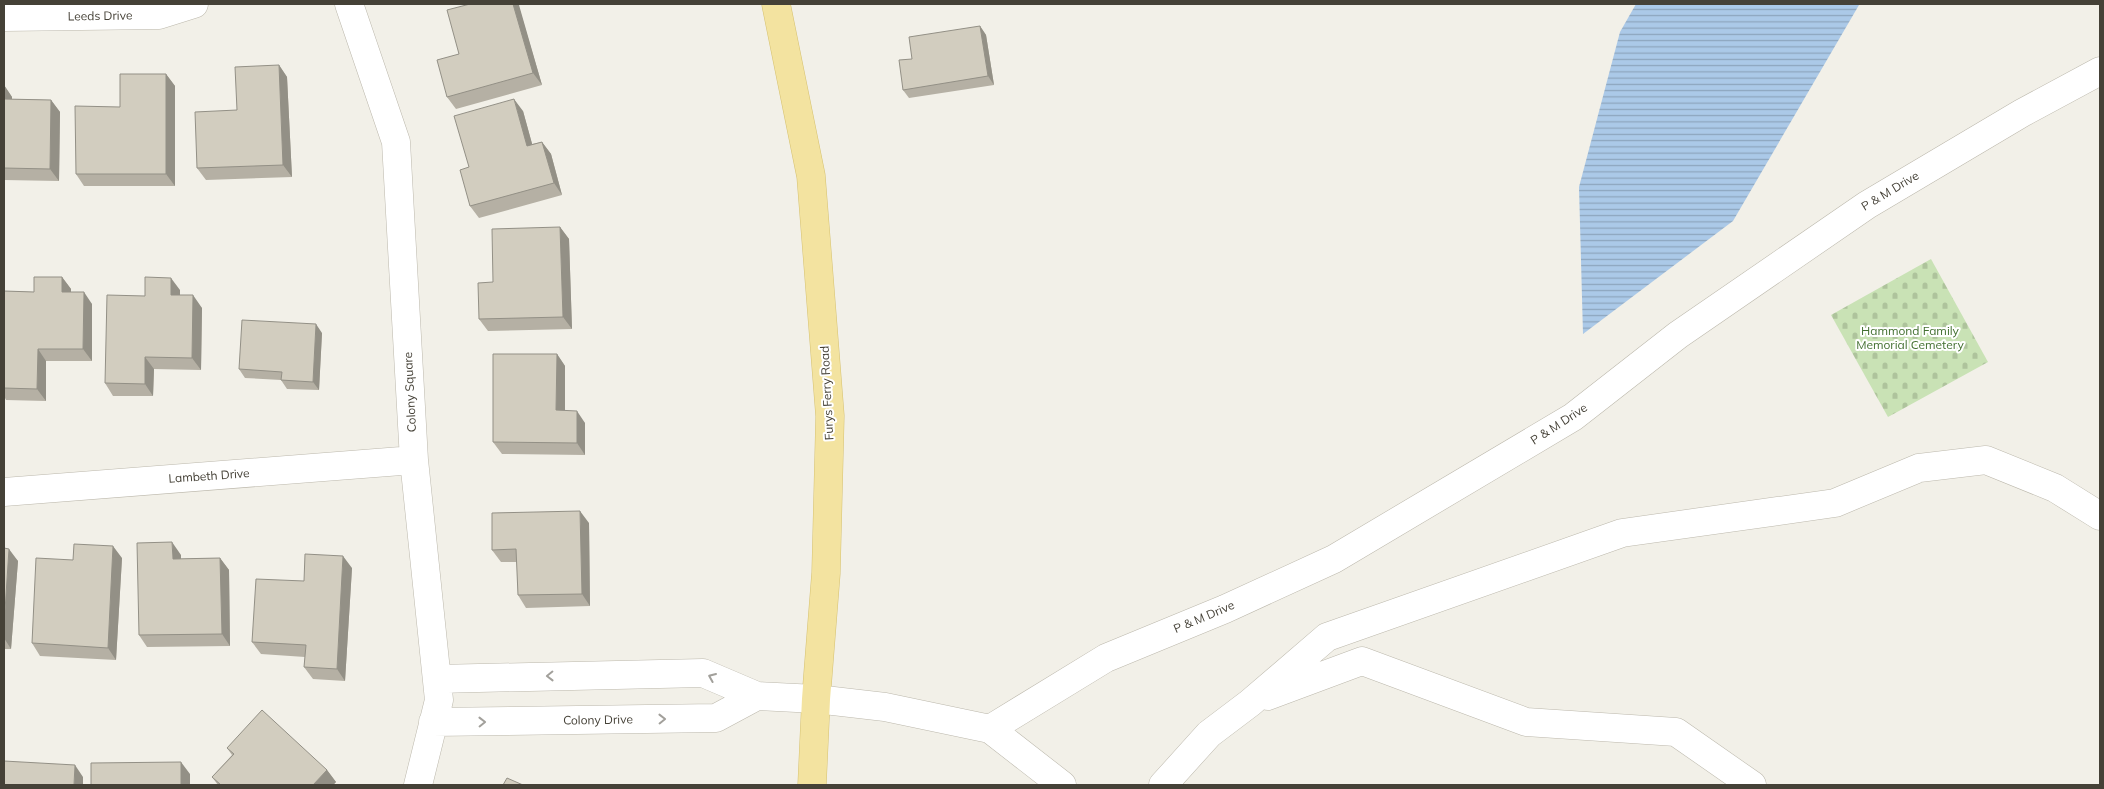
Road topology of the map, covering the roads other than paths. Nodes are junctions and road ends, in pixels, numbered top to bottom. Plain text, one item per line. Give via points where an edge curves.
1 (194, 4) edge
2 (349, 4) edge
3 (776, 4) edge
4 (4, 17) edge
5 (2100, 71) edge
6 (414, 460) junction
7 (4, 492) edge
8 (2100, 516) edge
9 (437, 679) junction
10 (756, 696) junction
11 (816, 699) junction
12 (1250, 702) junction
13 (434, 722) junction
14 (990, 729) junction
15 (418, 785) edge
16 (812, 785) edge
17 (1062, 785) edge
18 (1163, 785) edge
19 (1752, 785) edge

1 - 4 street, Leeds Drive via 159,15
2 - 6 street, Colony Square via 396,142
3 - 11 main road, Furys Ferry Road via 811,176 830,416 826,572
5 - 14 street, P & M Drive via 1867,205 1678,335 1573,417 1351,549 1225,609 1106,658
6 - 7 street, Lambeth Drive
6 - 9 street, Colony Square
8 - 12 street via 2055,488 1986,460 1919,468 1835,503 1622,533 1327,637
10 -> 9 street via 703,673
9 - 13 street, Colony Square via 439,700
10 - 11 street
13 -> 10 street, Colony Drive via 716,718
11 - 14 street via 885,707
11 - 16 main road, Furys Ferry Road
12 - 18 street via 1210,734
12 - 19 street via 1362,661 1526,722 1676,732
13 - 15 street, Colony Square
14 - 17 street

